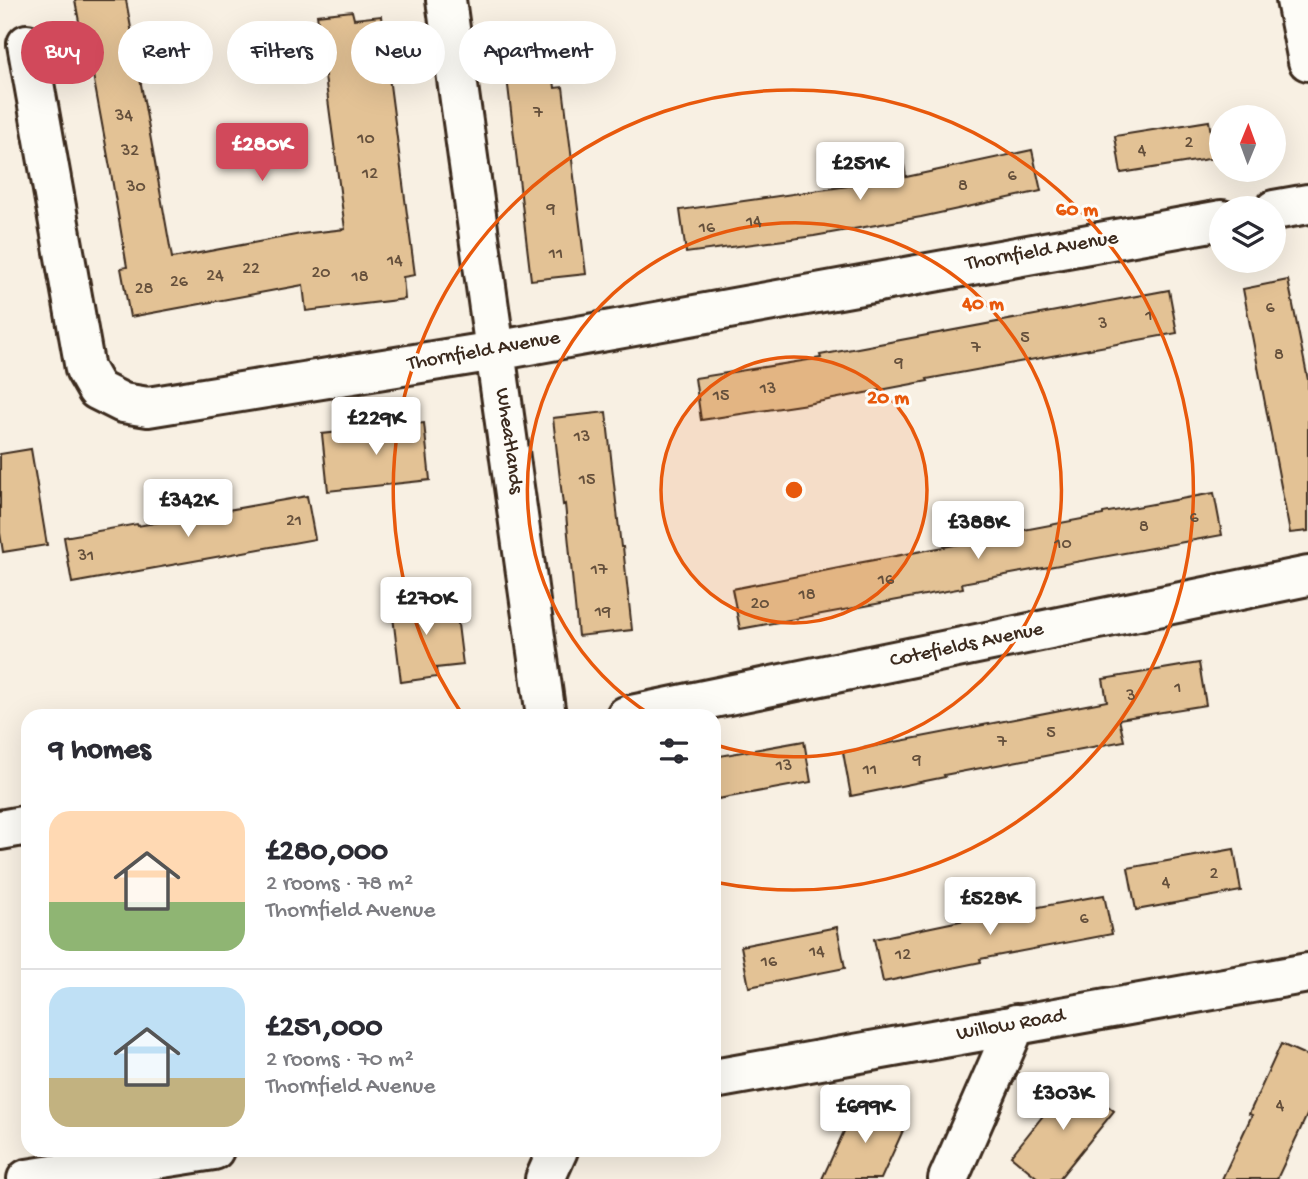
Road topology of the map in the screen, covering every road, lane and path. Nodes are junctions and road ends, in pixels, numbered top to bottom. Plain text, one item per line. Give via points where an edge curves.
1 (446, 0) edge
2 (1296, 0) edge
3 (1308, 61) edge
4 (34, 84) edge
5 (1308, 204) edge
6 (1286, 208) edge
7 (1209, 222) edge
8 (495, 351) junction
9 (1308, 576) edge
10 (545, 709) edge
11 (660, 709) edge
12 (21, 826) edge
13 (0, 830) edge
14 (1308, 973) edge
15 (1016, 1024) junction
16 (721, 1078) edge
17 (169, 1157) edge
18 (555, 1157) edge
19 (27, 1179) edge
20 (545, 1179) edge
21 (948, 1179) edge

1 - 8 street, Wheatlands
2 - 3 street
4 - 8 street, Thornfield Avenue via 85,369 97,390 123,403 148,407
5 - 6 street
7 - 8 street, Thornfield Avenue
8 - 10 street, Wheatlands
9 - 11 street, Cotefields Avenue
12 - 13 street
14 - 15 street, Willow Road
15 - 16 street, Willow Road
15 - 21 street
17 - 19 street
18 - 20 street

